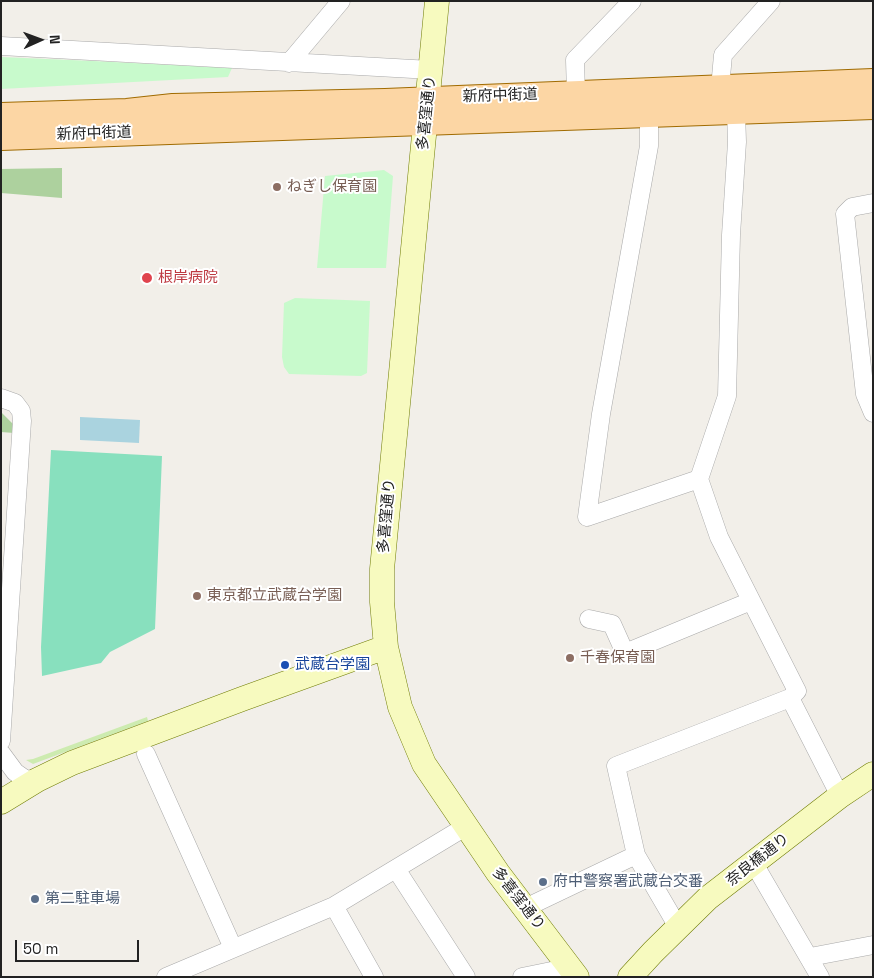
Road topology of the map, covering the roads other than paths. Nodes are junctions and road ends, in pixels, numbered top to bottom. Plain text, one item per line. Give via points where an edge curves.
1 (341, 1) edge
2 (437, 1) edge
3 (632, 1) edge
4 (771, 1) edge
5 (1, 46) edge
6 (289, 63) junction
7 (431, 70) junction
8 (873, 82) edge
9 (720, 88) junction
10 (576, 93) junction
11 (873, 106) edge
12 (427, 111) junction
13 (736, 112) junction
14 (649, 114) junction
15 (1, 116) edge
16 (1, 137) edge
17 (873, 203) edge
18 (867, 355) edge
19 (1, 398) edge
20 (873, 413) edge
21 (699, 479) junction
22 (751, 601) junction
23 (589, 619) dead end
24 (386, 647) junction
25 (790, 698) junction
26 (1, 741) edge
27 (1, 752) edge
28 (146, 754) dead end
29 (873, 774) edge
30 (37, 780) junction
31 (840, 796) junction
32 (1, 802) edge
33 (465, 827) junction
34 (636, 855) junction
35 (753, 862) junction
36 (396, 868) junction
37 (334, 906) junction
38 (525, 908) junction
39 (678, 928) junction
40 (873, 945) edge
41 (232, 948) junction
42 (810, 957) junction
43 (574, 972) edge
44 (166, 977) edge
45 (374, 977) edge
46 (466, 977) edge
47 (522, 977) edge
48 (630, 977) edge
49 (820, 977) edge

1 - 6 street
2 - 7 main road, 多喜窪通り
3 - 10 street via 576,60
4 - 9 street via 723,55
5 - 6 street
6 - 7 street
7 - 12 main road, 多喜窪通り
8 - 9 main road, 新府中街道
9 - 10 main road, 新府中街道
10 - 12 main road, 新府中街道
11 - 13 main road, 新府中街道
12 - 14 main road, 新府中街道
12 - 15 main road, 新府中街道 via 417,116 407,113 209,119 127,112
12 - 16 main road, 新府中街道
12 - 24 main road, 多喜窪通り via 382,569
13 - 14 main road, 新府中街道
13 - 21 street via 727,396
14 - 21 street via 649,146 601,414 587,517
17 - 18 street via 852,207 845,214
18 - 20 street via 865,394
19 - 26 street via 14,403 21,411 22,421
21 - 22 street via 719,537
22 - 23 street via 625,653 612,624
22 - 25 street via 797,691
24 - 30 main road via 215,709
24 - 33 main road, 多喜窪通り via 396,692 424,764
25 - 31 street
25 - 34 street via 616,766
27 - 30 street via 14,772 26,779
28 - 41 street
29 - 31 main road, 奈良橋通り
30 - 32 main road
31 - 35 main road, 奈良橋通り
33 - 36 street
33 - 38 main road, 多喜窪通り
34 - 38 street
34 - 39 street
35 - 39 main road, 奈良橋通り via 708,898
35 - 42 street
36 - 37 street
36 - 46 street
37 - 41 street
37 - 45 street
38 - 43 main road, 多喜窪通り
39 - 48 main road, 奈良橋通り
40 - 42 street
41 - 44 street
42 - 49 street
43 - 47 street

